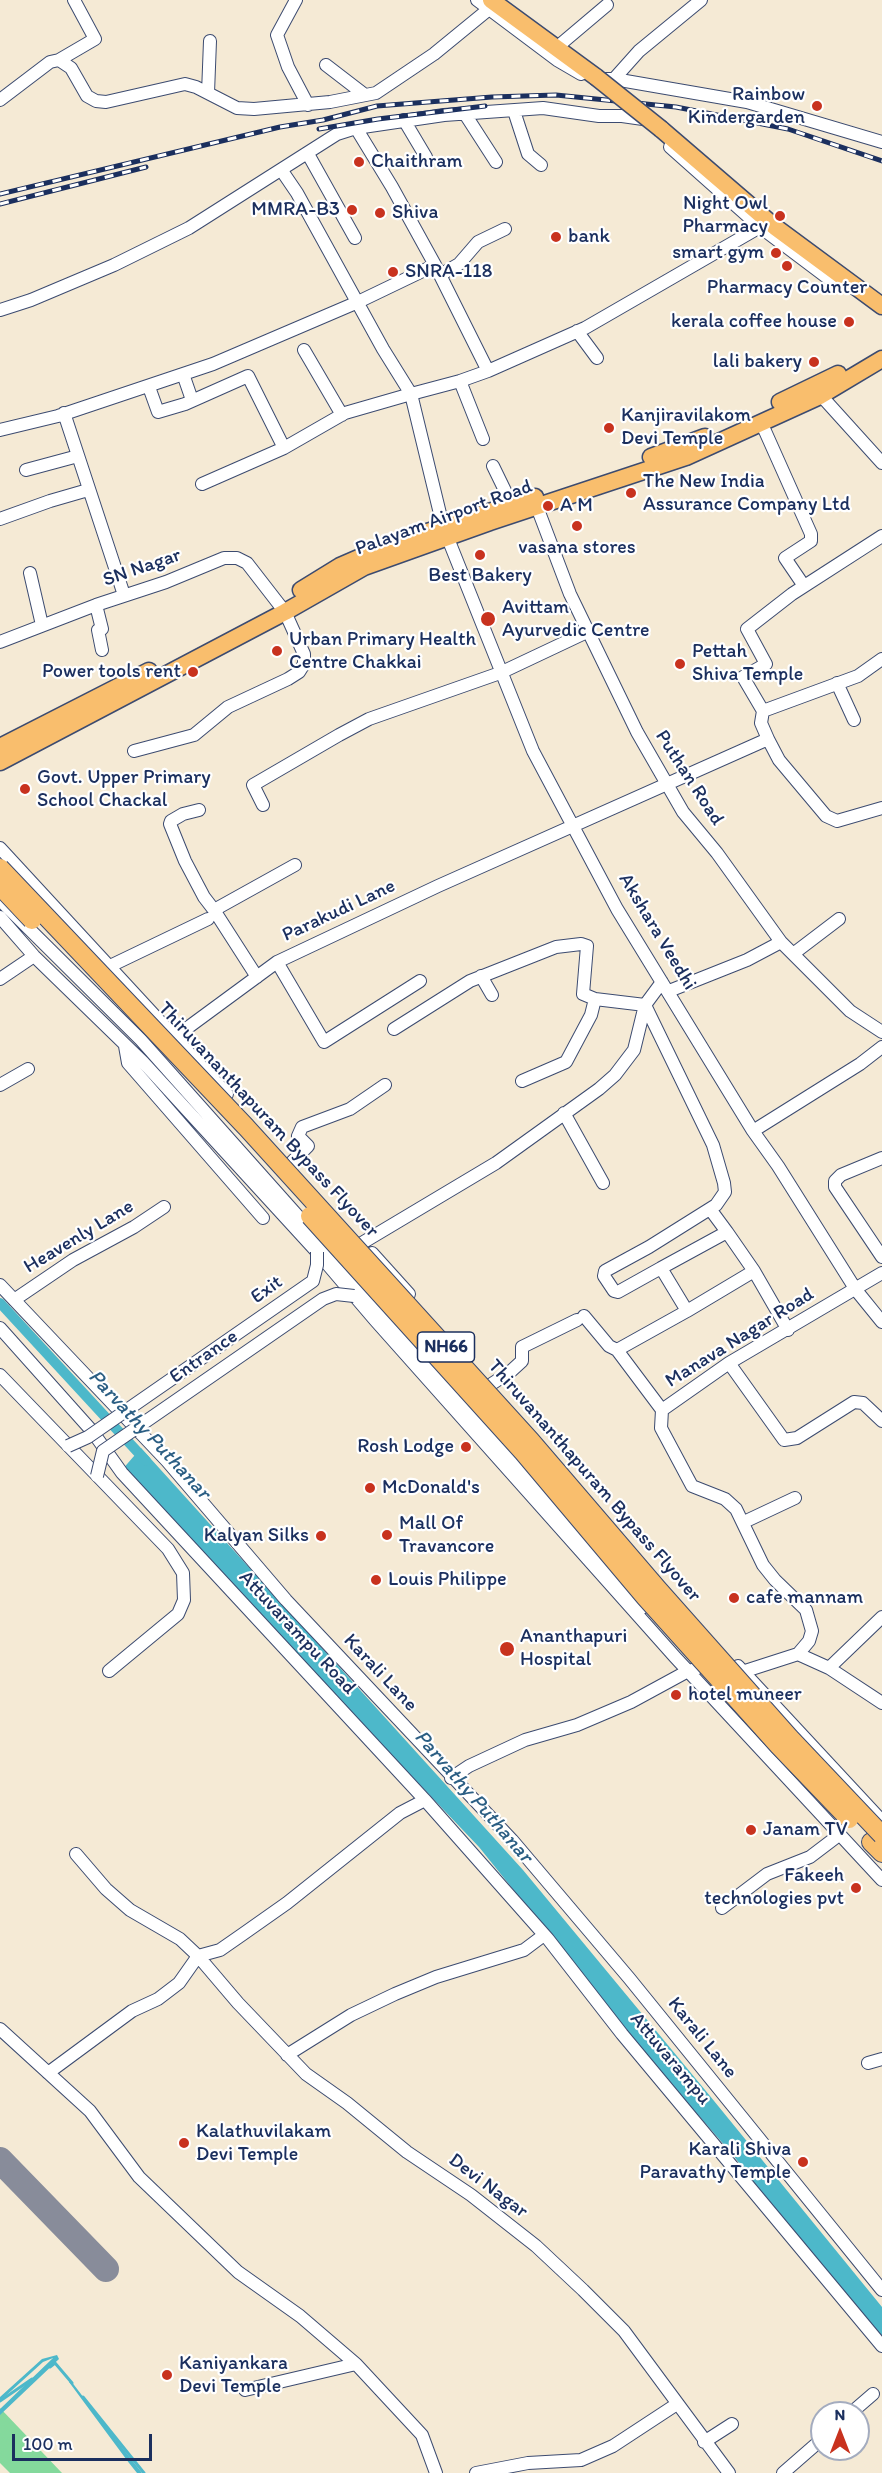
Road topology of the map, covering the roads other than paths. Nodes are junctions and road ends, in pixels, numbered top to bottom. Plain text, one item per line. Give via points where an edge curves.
1 (74, 0) edge
2 (296, 0) edge
3 (477, 0) edge
4 (503, 0) edge
5 (701, 0) edge
6 (490, 5) edge
7 (607, 5) dead end
8 (210, 41) dead end
9 (562, 43) junction
10 (59, 60) junction
11 (326, 65) dead end
12 (614, 79) junction
13 (208, 93) junction
14 (365, 95) junction
15 (0, 100) edge
16 (308, 105) junction
17 (514, 111) junction
18 (465, 114) junction
19 (404, 120) junction
20 (640, 120) junction
21 (356, 128) junction
22 (882, 142) edge
23 (308, 154) junction
24 (426, 157) dead end
25 (496, 162) dead end
26 (541, 165) dead end
27 (282, 171) junction
28 (760, 227) junction
29 (505, 229) dead end
30 (355, 238) dead end
31 (438, 270) junction
32 (844, 280) junction
33 (358, 302) junction
34 (882, 306) edge
35 (0, 309) edge
36 (578, 331) junction
37 (882, 349) edge
38 (304, 350) dead end
39 (597, 358) dead end
40 (882, 359) edge
41 (488, 371) junction
42 (183, 374) junction
43 (460, 381) junction
44 (149, 387) junction
45 (817, 391) junction
46 (411, 394) junction
47 (192, 400) junction
48 (64, 413) junction
49 (342, 415) junction
50 (761, 422) junction
51 (0, 430) edge
52 (483, 439) dead end
53 (284, 448) junction
54 (78, 456) junction
55 (882, 463) edge
56 (493, 466) dead end
57 (26, 470) dead end
58 (202, 484) dead end
59 (88, 490) junction
60 (535, 502) junction
61 (511, 503) junction
62 (0, 519) edge
63 (445, 531) junction
64 (882, 536) edge
65 (30, 573) dead end
66 (804, 586) junction
67 (123, 595) junction
68 (96, 604) junction
69 (282, 608) junction
70 (42, 625) junction
71 (589, 631) junction
72 (0, 642) edge
73 (102, 650) dead end
74 (882, 659) edge
75 (501, 672) junction
76 (837, 682) junction
77 (763, 711) junction
78 (854, 720) dead end
79 (768, 739) junction
80 (0, 747) edge
81 (134, 752) dead end
82 (0, 762) edge
83 (668, 784) junction
84 (263, 805) dead end
85 (882, 808) edge
86 (199, 810) dead end
87 (573, 825) junction
88 (0, 848) edge
89 (295, 865) dead end
90 (0, 868) edge
91 (0, 886) edge
92 (0, 900) edge
93 (211, 914) junction
94 (0, 917) edge
95 (839, 919) dead end
96 (13, 931) junction
97 (0, 936) edge
98 (781, 942) junction
99 (793, 954) junction
100 (34, 956) junction
101 (277, 962) junction
102 (108, 967) junction
103 (481, 976) junction
104 (257, 977) junction
105 (0, 979) edge
106 (420, 981) dead end
107 (666, 986) junction
108 (492, 995) dead end
109 (595, 999) junction
110 (645, 1005) junction
111 (394, 1029) dead end
112 (882, 1032) edge
113 (175, 1037) junction
114 (125, 1046) junction
115 (882, 1047) edge
116 (28, 1069) dead end
117 (522, 1081) dead end
118 (0, 1085) edge
119 (385, 1085) dead end
120 (564, 1113) junction
121 (753, 1131) junction
122 (882, 1158) edge
123 (290, 1164) junction
124 (603, 1183) dead end
125 (164, 1206) dead end
126 (710, 1209) junction
127 (263, 1218) dead end
128 (728, 1232) junction
129 (362, 1243) junction
130 (317, 1252) junction
131 (882, 1257) edge
132 (660, 1268) junction
133 (754, 1271) junction
134 (882, 1273) edge
135 (0, 1285) edge
136 (856, 1290) junction
137 (354, 1296) junction
138 (14, 1300) junction
139 (687, 1311) junction
140 (882, 1322) edge
141 (0, 1328) edge
142 (788, 1330) junction
143 (617, 1350) junction
144 (729, 1363) junction
145 (0, 1375) edge
146 (490, 1385) junction
147 (662, 1410) junction
148 (882, 1421) edge
149 (68, 1446) junction
150 (97, 1476) junction
151 (795, 1498) dead end
152 (744, 1522) junction
153 (882, 1617) edge
154 (659, 1639) junction
155 (715, 1641) junction
156 (798, 1654) junction
157 (829, 1668) junction
158 (109, 1671) dead end
159 (688, 1671) junction
160 (744, 1673) junction
161 (715, 1699) junction
162 (882, 1704) edge
163 (451, 1778) junction
164 (425, 1800) junction
165 (882, 1821) edge
166 (838, 1835) junction
167 (879, 1841) edge
168 (76, 1854) dead end
169 (882, 1880) edge
170 (722, 1908) dead end
171 (544, 1935) junction
172 (198, 1956) junction
173 (0, 2029) edge
174 (287, 2055) junction
175 (882, 2059) edge
176 (868, 2063) dead end
177 (48, 2073) junction
178 (882, 2290) edge
179 (882, 2346) edge
180 (356, 2364) junction
181 (245, 2390) dead end
182 (873, 2394) dead end
183 (865, 2401) edge
184 (677, 2404) junction
185 (732, 2424) dead end
186 (704, 2442) junction
187 (810, 2449) edge
188 (436, 2473) edge
189 (476, 2473) edge
190 (729, 2473) edge
191 (783, 2473) edge

1 - 10 street via 95,39
2 - 16 street via 277,35
3 - 6 street
4 - 9 street
5 - 12 street via 639,51
6 - 12 street via 557,60 589,79
6 - 14 street via 434,54 376,93
6 - 32 main road, bridge via 596,77
7 - 9 street
8 - 13 street
9 - 12 street via 592,68
10 - 13 street via 71,68 87,96 96,101 185,84
10 - 15 street via 50,62
11 - 14 street
12 - 22 street via 747,102
13 - 16 street via 237,108
14 - 16 street
17 - 18 street
17 - 20 street via 543,108
17 - 26 street via 528,154
18 - 19 street
18 - 25 street
19 - 21 street
19 - 24 street
20 - 28 street
20 - 32 street via 662,120 803,244 848,278
21 - 23 street
21 - 31 street
23 - 27 street
23 - 30 street
27 - 33 street, Akshara Veedhi
27 - 35 street via 178,233 114,265
28 - 32 street via 830,279
28 - 36 street
29 - 31 street via 478,242 459,264
31 - 33 street
31 - 41 street
32 - 34 main road
33 - 42 street
33 - 46 street, Akshara Veedhi
36 - 39 street
36 - 41 street
37 - 45 main road, Palayam Airport Road
38 - 49 street
40 - 45 main road, Palayam Airport Road
41 - 43 street
42 - 44 street
42 - 47 street
43 - 46 street
43 - 52 street
44 - 47 street via 158,412
44 - 48 street
45 - 50 main road, Palayam Airport Road
45 - 55 street
45 - 60 main road, Palayam Airport Road
46 - 49 street
46 - 63 street, Akshara Veedhi
47 - 53 street via 248,376
48 - 51 street
48 - 54 street
49 - 53 street
50 - 60 main road, Palayam Airport Road via 686,457
50 - 66 street via 811,534 811,541 785,558
53 - 58 street
54 - 57 street
54 - 59 street
56 - 61 street
59 - 62 street
59 - 67 street
60 - 61 main road, Palayam Airport Road
60 - 63 main road, Palayam Airport Road
60 - 71 street, Puthan Road via 557,563
61 - 63 main road, Palayam Airport Road
63 - 69 main road, Palayam Airport Road
63 - 75 street, Akshara Veedhi
64 - 66 street
65 - 70 street
66 - 77 street via 747,629 766,664 743,677
67 - 68 street, SN Nagar
67 - 69 street, SN Nagar via 224,558 237,558 247,563
68 - 70 street, SN Nagar
68 - 73 street
69 - 80 main road, Palayam Airport Road
69 - 81 street via 304,654 299,672 228,707 194,735
69 - 82 main road, Palayam Airport Road
70 - 72 street, SN Nagar
71 - 75 street
71 - 83 street, Puthan Road via 637,732
74 - 76 street via 858,676
75 - 84 street via 369,719 339,735 253,785
75 - 87 street, Akshara Veedhi via 533,751
76 - 77 street
76 - 78 street
77 - 79 street via 761,723
79 - 83 street, Parakudi Lane
79 - 85 street via 779,760 826,816 837,821
83 - 87 street, Parakudi Lane
83 - 98 street, Puthan Road via 683,812
86 - 93 street via 183,814 170,824
87 - 101 street, Parakudi Lane
87 - 107 street, Akshara Veedhi via 617,909
88 - 102 street
89 - 93 street
90 - 167 highway, Thiruvananthapuram Bypass Flyover / NH66, bridge via 262,1145 531,1441
91 - 167 highway, Thiruvananthapuram Bypass Flyover / NH66, bridge via 239,1137 778,1745
92 - 154 street via 141,1040 532,1479 659,1627
93 - 102 street
93 - 104 street
94 - 96 street
95 - 99 street
96 - 97 street
96 - 100 street
98 - 99 street, Puthan Road
98 - 107 street via 747,960
99 - 112 street, Puthan Road via 850,1011
100 - 105 street
100 - 114 street
101 - 104 street
101 - 106 street, Parakudi Lane via 324,1042
102 - 113 street
103 - 108 street
103 - 109 street via 556,947 581,944 587,946 583,994
103 - 111 street
104 - 113 street
107 - 110 street
107 - 121 street, Akshara Veedhi
109 - 110 street
109 - 117 street via 591,1015 566,1062
110 - 120 street via 634,1050 615,1075
110 - 126 street via 713,1145 725,1192
113 - 123 street
114 - 127 street via 128,1063
114 - 130 street
115 - 121 street
116 - 118 street
119 - 123 street via 350,1109 302,1127 298,1136 308,1146
120 - 124 street
120 - 129 street via 496,1163
121 - 136 street, Akshara Veedhi
122 - 131 street via 842,1175 835,1187
123 - 129 street
125 - 138 street, Heavenly Lane
126 - 128 street
126 - 132 street via 605,1271 604,1276 618,1292
128 - 132 street
128 - 133 street
129 - 146 street
130 - 137 street
130 - 149 street, Exit, bridge via 313,1281 88,1437
132 - 139 street
133 - 139 street
133 - 142 street
134 - 136 street, Manava Nagar Road
135 - 138 street, Karali Lane
136 - 140 street, Akshara Veedhi
136 - 142 street, Manava Nagar Road
137 - 150 street, Entrance, bridge via 336,1294 323,1299 103,1450
137 - 154 street
138 - 163 street, Karali Lane via 167,1461 286,1600
139 - 143 street
141 - 164 street, Attuvarampu Road via 92,1431 122,1473
142 - 144 street, Manava Nagar Road
143 - 146 street via 581,1318 522,1347 522,1361
143 - 147 street
144 - 147 street, Manava Nagar Road
144 - 148 street via 784,1440 797,1438 854,1402 863,1403
145 - 149 street
146 - 155 street
147 - 152 street, Manava Nagar Road via 661,1428 692,1486 725,1499
149 - 150 street
150 - 158 street via 168,1549 183,1573 184,1600 177,1614
151 - 152 street
152 - 156 street, Manava Nagar Road via 763,1565 806,1610 812,1631
153 - 157 street
154 - 159 street
155 - 159 street via 715,1657 710,1663
155 - 160 street
156 - 157 street
156 - 160 street
157 - 162 street
159 - 161 street
159 - 163 street via 632,1702 577,1725 525,1740
160 - 161 street via 735,1673 720,1684
160 - 165 street
161 - 166 street
163 - 178 street, Karali Lane via 512,1840 629,1978
164 - 171 street, Attuvarampu
164 - 172 street via 400,1813 287,1903 220,1950
166 - 169 street
166 - 170 street via 810,1857 767,1874
168 - 172 street, Devi Nagar via 105,1889 130,1910 180,1939
171 - 174 street via 524,1950 395,1994 351,2015
171 - 179 street, Attuvarampu
172 - 174 street, Devi Nagar
172 - 177 street via 179,1983 132,2011
173 - 177 street
174 - 184 street, Devi Nagar via 407,2152 536,2246 624,2331
175 - 176 street
177 - 180 street via 90,2110 139,2177 238,2272 300,2316
180 - 181 street
180 - 188 street via 422,2435
182 - 183 street
184 - 186 street, Devi Nagar
184 - 189 street via 613,2446 581,2460 528,2463
185 - 186 street
186 - 190 street, Devi Nagar
187 - 191 street

